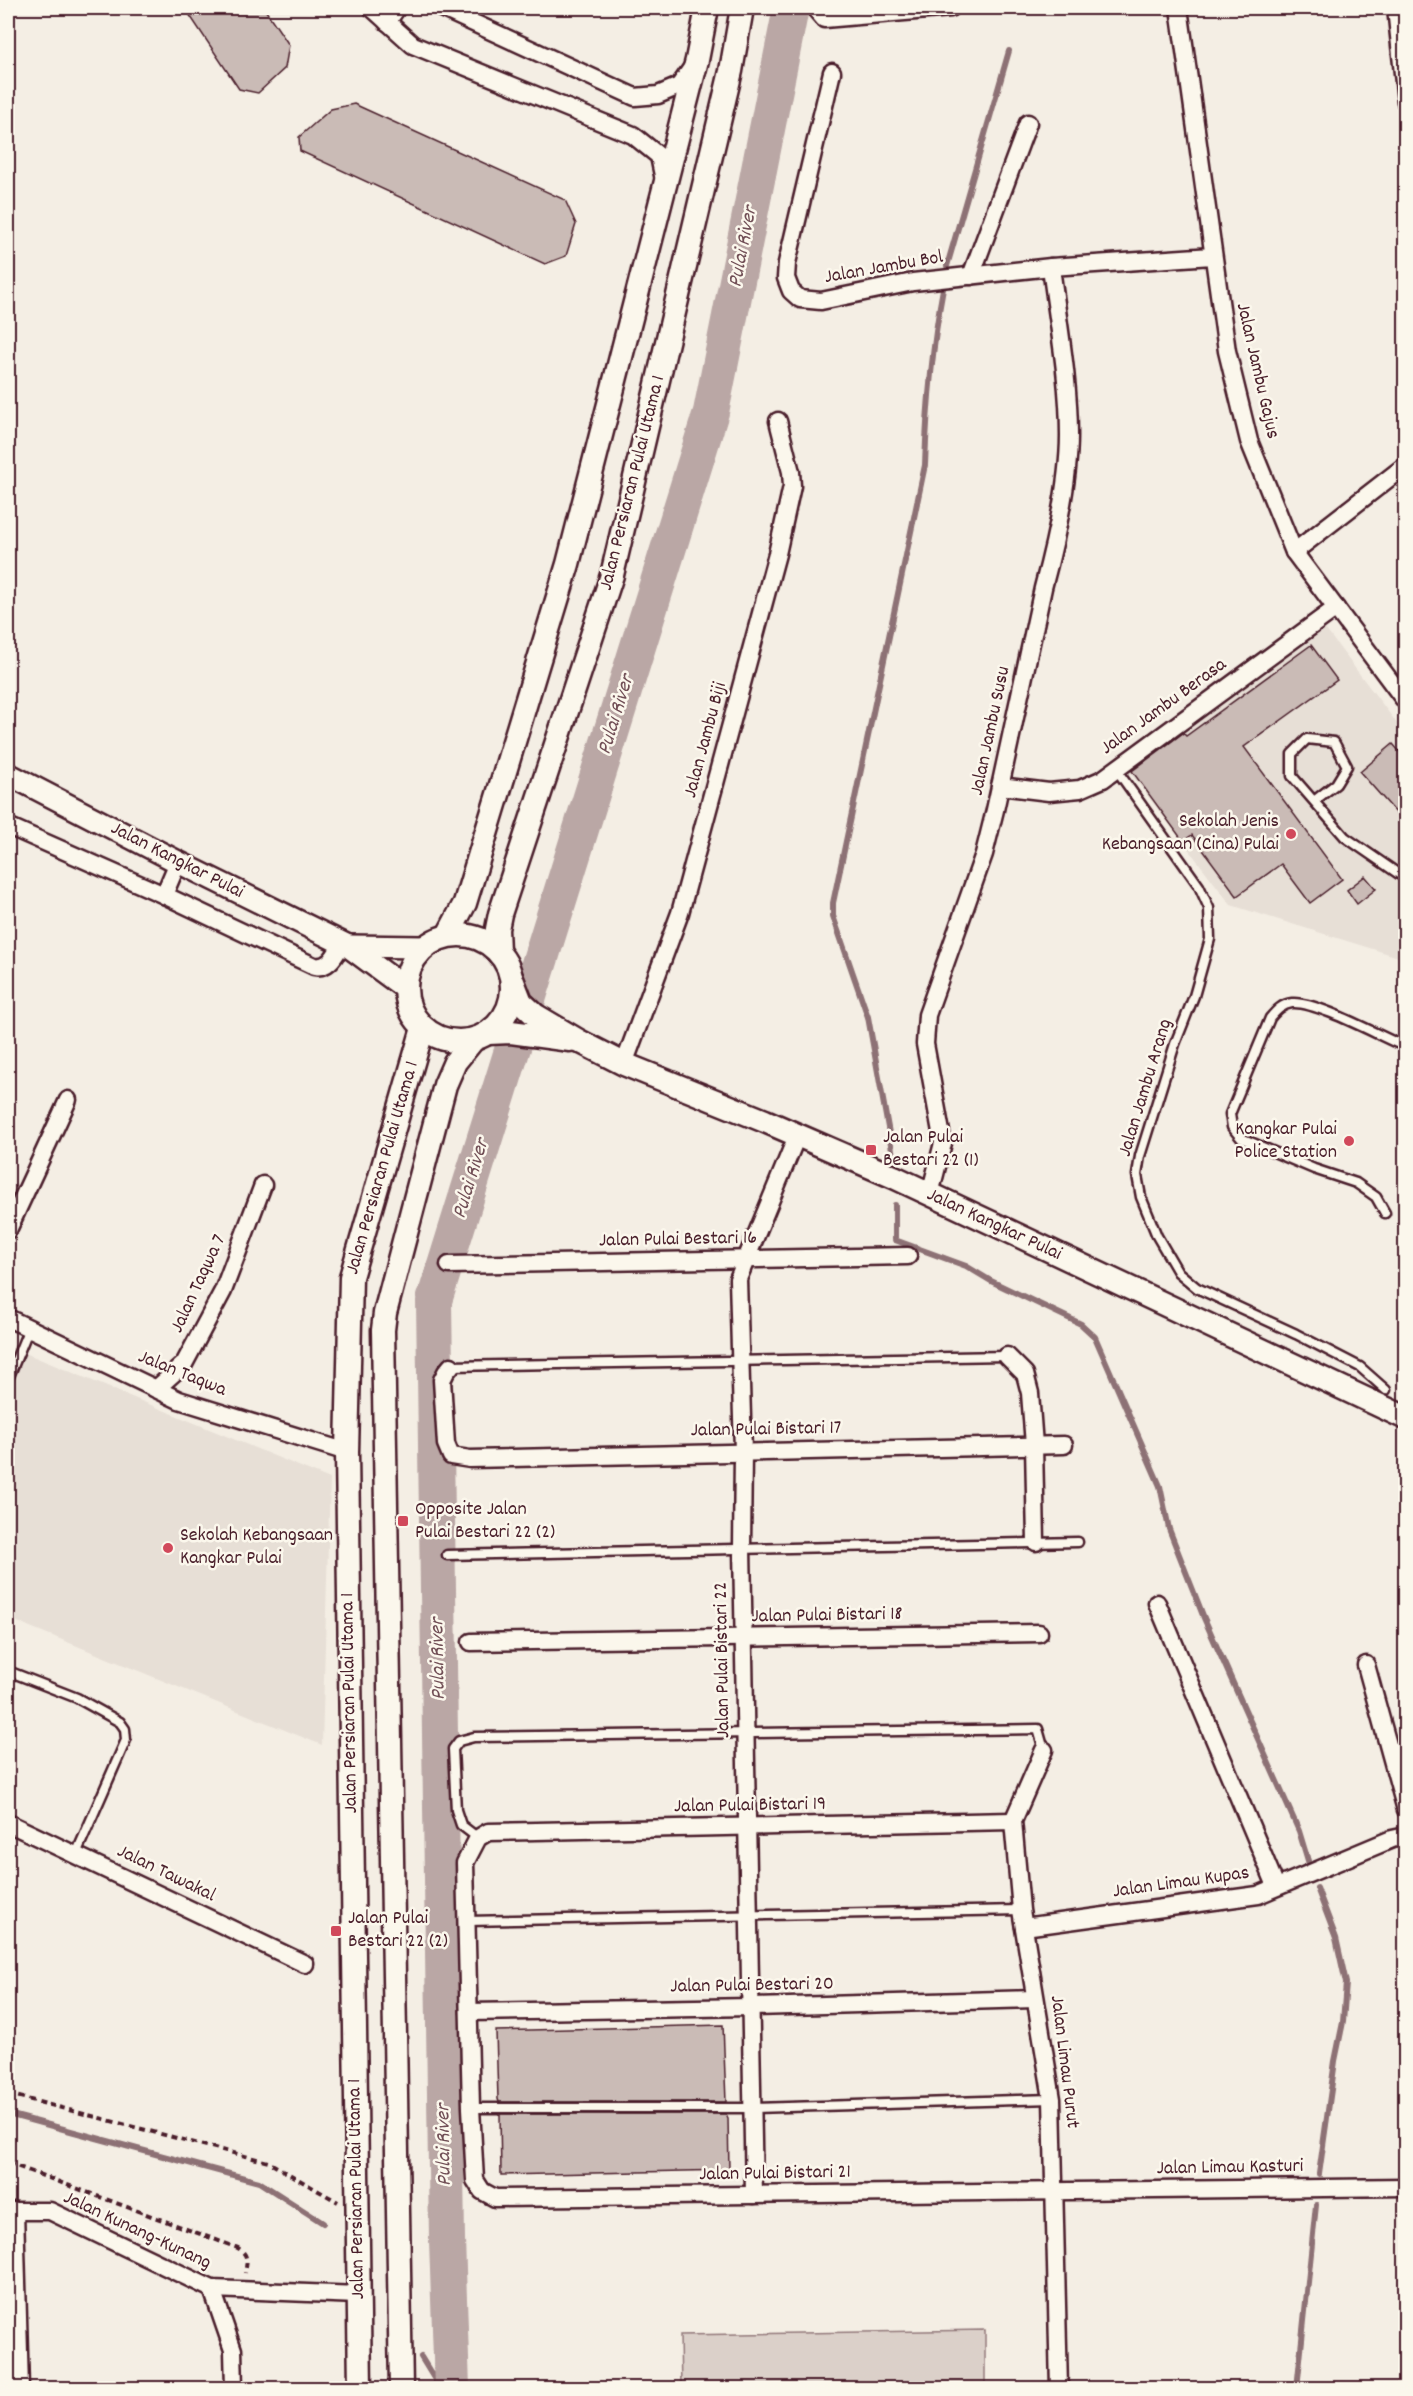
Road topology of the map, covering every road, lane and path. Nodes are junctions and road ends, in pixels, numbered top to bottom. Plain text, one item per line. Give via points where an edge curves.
1 (372, 8) edge
2 (397, 8) edge
3 (441, 8) edge
4 (707, 8) edge
5 (742, 8) edge
6 (819, 8) edge
7 (951, 8) edge
8 (1179, 8) edge
9 (1396, 8) edge
10 (387, 22) junction
11 (697, 60) junction
12 (832, 72) dead end
13 (1406, 102) edge
14 (1029, 123) dead end
15 (665, 184) junction
16 (1212, 256) junction
17 (1052, 267) junction
18 (971, 276) junction
19 (778, 421) dead end
20 (1406, 465) edge
21 (1294, 552) junction
22 (1336, 608) junction
23 (1406, 702) edge
24 (1116, 769) junction
25 (8, 774) edge
26 (1000, 786) junction
27 (1314, 801) junction
28 (8, 826) edge
29 (178, 862) junction
30 (1406, 879) edge
31 (164, 895) junction
32 (448, 935) junction
33 (345, 945) junction
34 (423, 947) junction
35 (498, 951) junction
36 (512, 979) junction
37 (405, 988) junction
38 (524, 1021) junction
39 (423, 1028) junction
40 (480, 1036) junction
41 (1397, 1043) dead end
42 (624, 1064) junction
43 (68, 1100) dead end
44 (797, 1136) junction
45 (263, 1185) dead end
46 (930, 1194) junction
47 (1385, 1213) dead end
48 (8, 1230) edge
49 (908, 1256) dead end
50 (745, 1260) junction
51 (449, 1265) dead end
52 (8, 1318) edge
53 (29, 1328) junction
54 (1007, 1356) joint
55 (739, 1361) junction
56 (452, 1366) joint
57 (8, 1379) edge
58 (156, 1389) junction
59 (1386, 1390) dead end
60 (1406, 1418) edge
61 (1034, 1445) junction
62 (1064, 1445) dead end
63 (347, 1452) junction
64 (743, 1452) junction
65 (1036, 1542) junction
66 (1078, 1542) dead end
67 (742, 1548) junction
68 (447, 1555) dead end
69 (1158, 1603) dead end
70 (1039, 1633) dead end
71 (744, 1638) junction
72 (471, 1642) dead end
73 (1366, 1665) dead end
74 (8, 1671) edge
75 (746, 1732) junction
76 (1044, 1750) joint
77 (1406, 1810) edge
78 (1012, 1821) junction
79 (8, 1823) edge
80 (747, 1828) junction
81 (483, 1835) junction
82 (1406, 1836) edge
83 (75, 1854) junction
84 (1276, 1886) junction
85 (749, 1917) junction
86 (1022, 1918) junction
87 (467, 1921) junction
88 (305, 1964) dead end
89 (1035, 1999) junction
90 (751, 2007) junction
91 (469, 2012) junction
92 (8, 2094) edge
93 (1052, 2099) junction
94 (471, 2108) junction
95 (753, 2108) junction
96 (8, 2163) edge
97 (1406, 2187) edge
98 (1055, 2192) junction
99 (754, 2195) junction
100 (11, 2212) edge
101 (357, 2213) junction
102 (212, 2289) junction
103 (243, 2290) junction
104 (358, 2295) junction
105 (20, 2388) edge
106 (234, 2388) edge
107 (360, 2388) edge
108 (401, 2388) edge
109 (1059, 2388) edge

1 - 10 street
2 - 10 street
3 - 11 street via 635,97 658,95 679,86
4 - 11 main road
5 - 35 main road, Jalan Persiaran Pulai Utama 1 via 731,71 612,575 500,914
6 - 7 street via 824,19
8 - 16 street, Jalan Jambu Gajus
9 - 13 street
10 - 15 street via 413,45 633,135 659,156
11 - 15 main road
12 - 18 street, Jalan Jambu Bol via 789,245 786,278 791,291 800,299 821,301 913,282
14 - 18 street
15 - 32 main road via 568,564 465,903
16 - 17 street, Jalan Jambu Bol
16 - 21 street, Jalan Jambu Gajus via 1227,351 1249,441
17 - 18 street, Jalan Jambu Bol
17 - 26 street, Jalan Jambu Susu via 1068,413 1068,460 1052,553
19 - 42 street, Jalan Jambu Biji via 792,486 777,554 680,913
20 - 21 street
21 - 22 street, Jalan Jambu Gajus
22 - 23 street, Jalan Jambu Gajus
22 - 24 street, Jalan Jambu Berasa
24 - 26 street, Jalan Jambu Berasa via 1080,789 1050,792
24 - 59 lane, Jalan Jambu Arang via 1199,886 1209,908 1210,939 1140,1156 1137,1175 1141,1197 1157,1236 1178,1272 1197,1288 1360,1367
25 - 29 street, Jalan Kangkar Pulai
26 - 46 street, Jalan Jambu Susu via 984,854 927,1015 925,1044 943,1143
27 - 27 lane via 1292,776 1292,754 1307,739 1334,742 1347,766 1336,784
27 - 30 lane via 1345,837
28 - 31 street
29 - 31 street
29 - 33 street, Jalan Kangkar Pulai
31 - 33 street via 321,968
32 - 34 main road
32 - 35 main road via 475,937
33 - 34 street, Jalan Kangkar Pulai
33 - 37 street, Jalan Kangkar Pulai
34 - 37 main road via 408,968
35 - 36 main road
36 - 38 main road
36 - 40 main road via 508,1010 500,1023
37 - 39 main road via 410,1010
38 - 40 main road, Jalan Kangkar Pulai
38 - 42 main road, Jalan Kangkar Pulai via 579,1041
39 - 40 main road via 447,1040
39 - 63 main road, Jalan Persiaran Pulai Utama 1 via 351,1277
40 - 108 main road, Jalan Persiaran Pulai Utama 1 via 455,1062 445,1085 383,1330
41 - 47 lane via 1311,1006 1282,1006 1270,1018 1230,1114 1232,1127 1241,1138 1356,1183 1376,1197
42 - 44 main road, Jalan Kangkar Pulai
43 - 48 street
44 - 46 main road, Jalan Kangkar Pulai
44 - 50 street, Jalan Pulai Bistari 22
45 - 58 street, Jalan Taqwa 7 via 223,1291 184,1364
46 - 60 main road, Jalan Kangkar Pulai
49 - 50 street, Jalan Pulai Bestari 16
50 - 51 street, Jalan Pulai Bestari 16
50 - 55 street, Jalan Pulai Bistari 22 via 738,1279
52 - 53 street, Jalan Taqwa
53 - 57 lane
53 - 58 street, Jalan Taqwa
54 - 55 lane
54 - 61 street via 1025,1374
55 - 56 lane
55 - 64 street, Jalan Pulai Bistari 22
56 - 64 street, Jalan Pulai Bistari 17 via 442,1380 446,1444 451,1456 470,1459
58 - 63 street, Jalan Taqwa via 179,1400
61 - 62 street, Jalan Pulai Bistari 17
61 - 64 street, Jalan Pulai Bistari 17
61 - 65 street
63 - 101 main road, Jalan Persiaran Pulai Utama 1
64 - 67 street, Jalan Pulai Bistari 22
65 - 66 lane
65 - 67 lane
67 - 68 lane
67 - 71 street, Jalan Pulai Bistari 22
69 - 84 street
70 - 71 street, Jalan Pulai Bistari 18
71 - 72 street, Jalan Pulai Bistari 18
71 - 75 street, Jalan Pulai Bistari 22
73 - 77 street
74 - 83 lane via 76,1698 120,1722 125,1729 126,1740
75 - 76 lane via 1038,1729
75 - 80 street, Jalan Pulai Bistari 22
75 - 81 lane via 474,1737 459,1742 453,1749 456,1810 461,1825
76 - 78 street
78 - 80 street, Jalan Pulai Bistari 19
78 - 86 street, Jalan Limau Purut
79 - 83 street, Jalan Tawakal
80 - 81 street, Jalan Pulai Bistari 19
80 - 85 street, Jalan Pulai Bistari 22
81 - 87 street via 465,1863
82 - 84 street, Jalan Limau Kupas
83 - 88 street, Jalan Tawakal
84 - 86 street, Jalan Limau Kupas via 1258,1895
85 - 86 lane
85 - 87 lane
85 - 90 street, Jalan Pulai Bistari 22
86 - 89 street, Jalan Limau Purut
87 - 91 street
89 - 90 street, Jalan Pulai Bestari 20
89 - 93 street, Jalan Limau Purut
90 - 91 street, Jalan Pulai Bestari 20
90 - 95 street, Jalan Pulai Bistari 22
91 - 94 street
92 - 101 path via 268,2162
93 - 95 lane
93 - 98 street, Jalan Limau Purut
94 - 95 lane
94 - 99 street, Jalan Pulai Bistari 21 via 476,2180 482,2191 495,2198
95 - 99 street, Jalan Pulai Bistari 22
96 - 103 path via 238,2248 247,2259
97 - 98 street, Jalan Limau Kasturi
98 - 99 street, Jalan Pulai Bistari 21
98 - 109 street, Jalan Limau Purut
100 - 102 street, Jalan Kunang-Kunang via 50,2211
100 - 105 street
101 - 104 main road, Jalan Persiaran Pulai Utama 1
102 - 103 street, Jalan Kunang-Kunang
102 - 106 street, Jalan Kunang-Kunang via 233,2350
103 - 104 street, Jalan Kunang-Kunang
104 - 107 main road, Jalan Persiaran Pulai Utama 1

